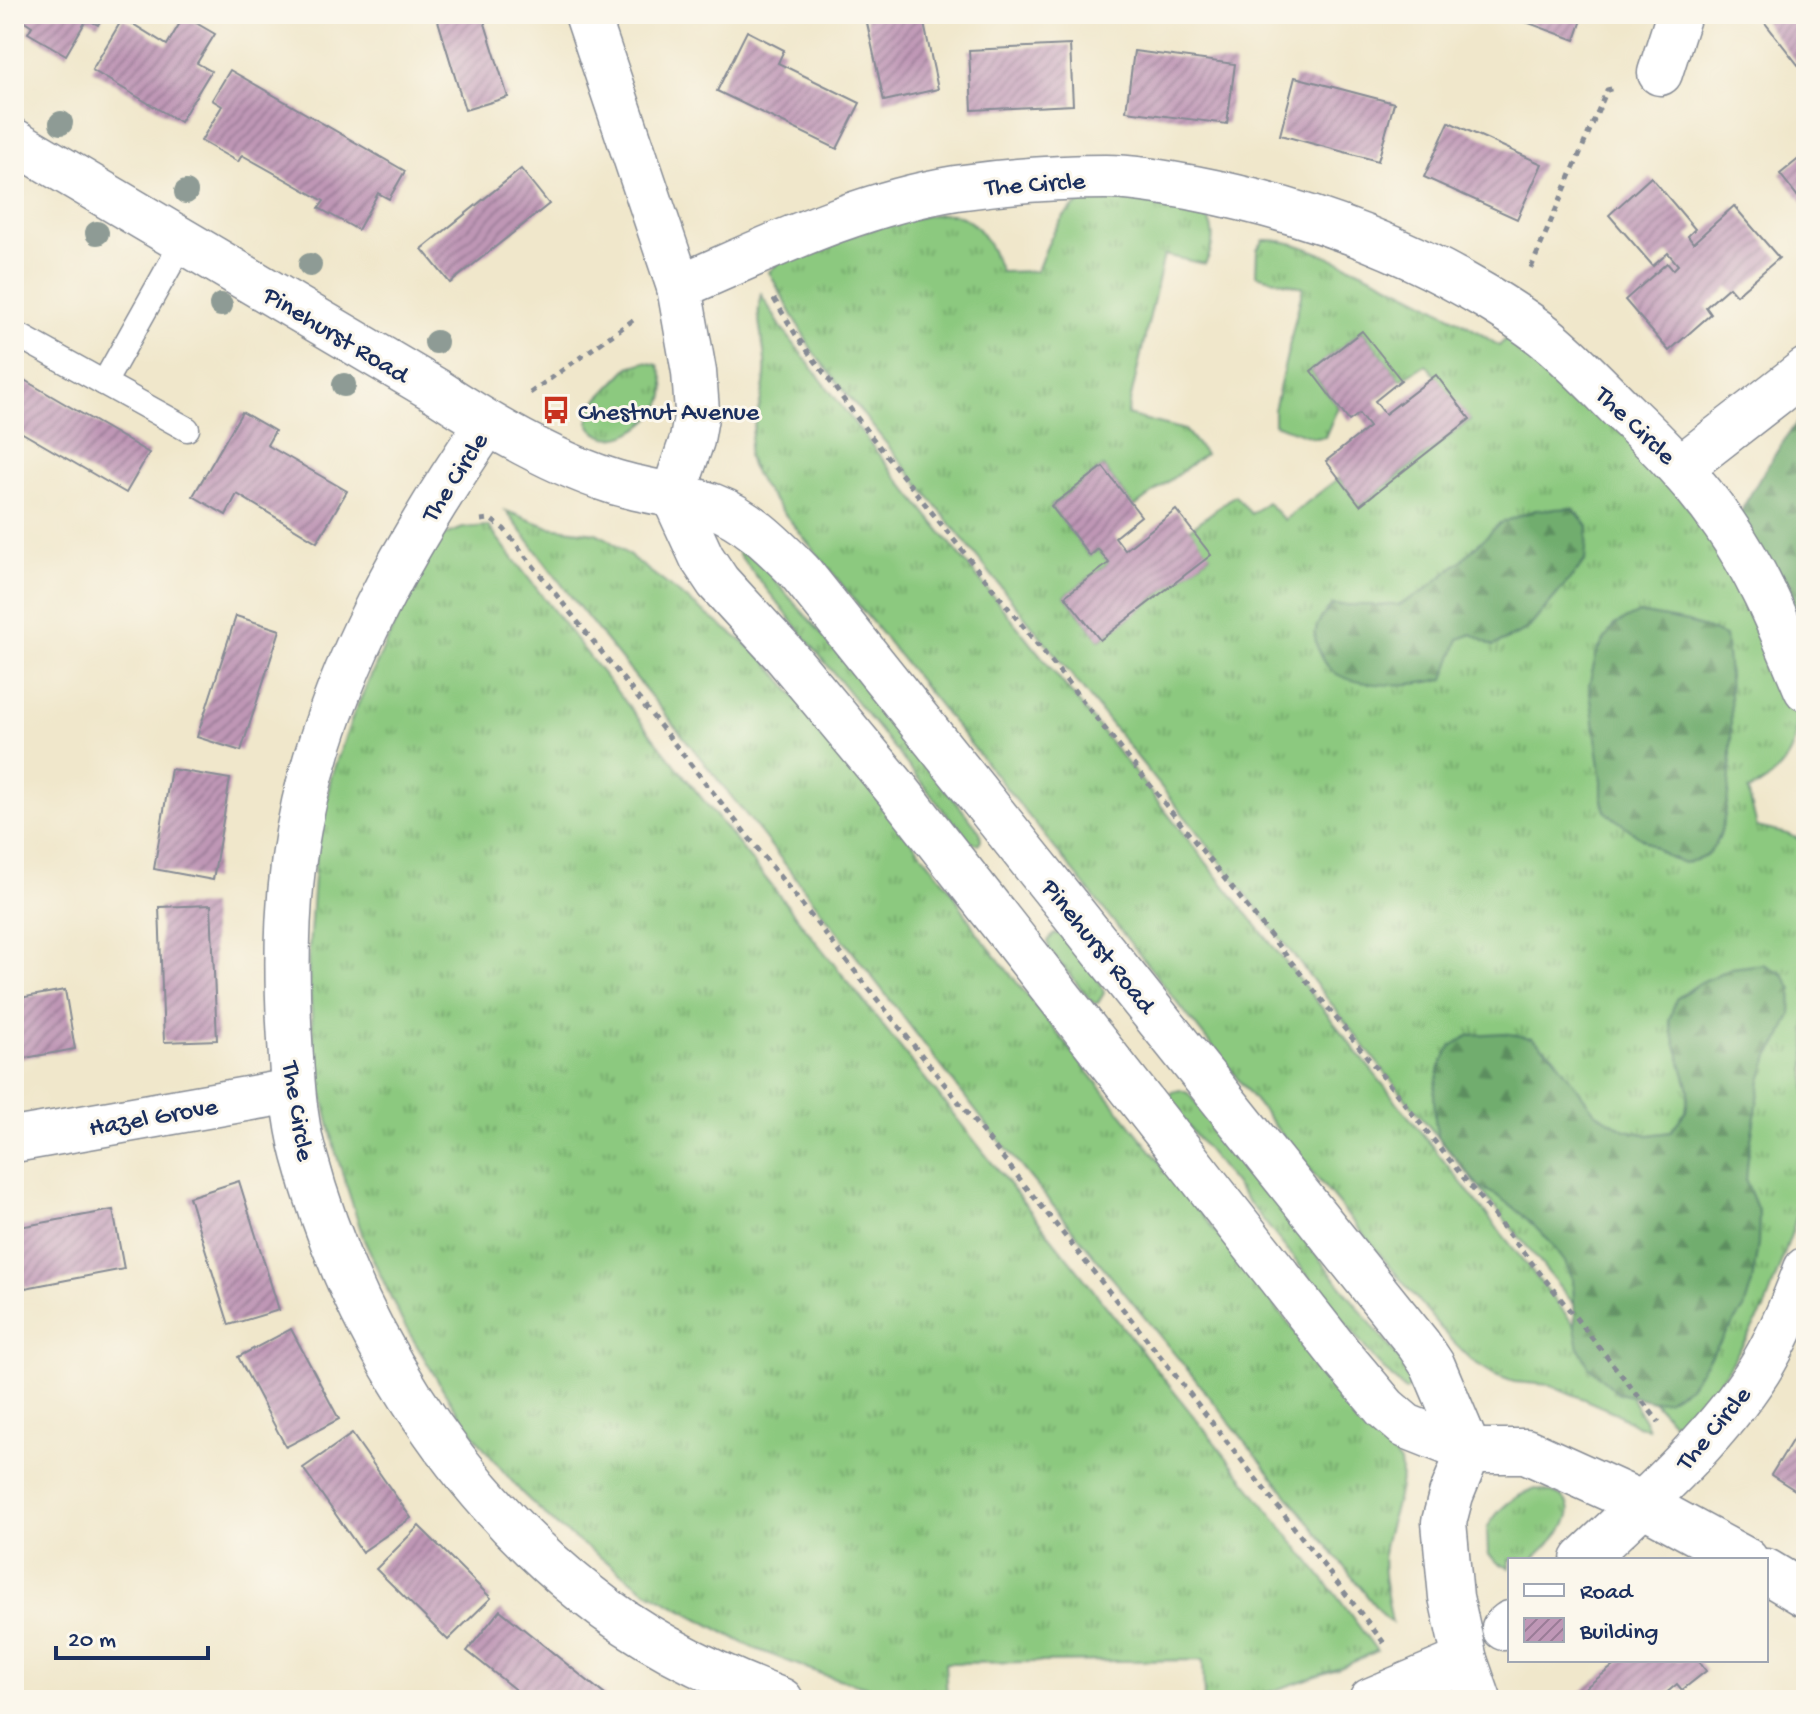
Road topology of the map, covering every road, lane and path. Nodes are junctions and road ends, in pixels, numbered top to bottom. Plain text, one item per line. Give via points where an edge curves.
1 (587, 14) edge
2 (1679, 14) edge
3 (1660, 73) joint
4 (14, 141) edge
5 (183, 242) junction
6 (752, 256) junction
7 (679, 287) junction
8 (1511, 313) junction
9 (14, 333) edge
10 (1806, 370) edge
11 (104, 383) junction
12 (487, 424) junction
13 (187, 429) dead end
14 (1681, 467) junction
15 (673, 495) junction
16 (429, 511) junction
17 (1806, 689) edge
18 (1038, 868) junction
19 (990, 908) junction
20 (1164, 1025) junction
21 (1112, 1066) junction
22 (292, 1091) junction
23 (14, 1140) edge
24 (1806, 1269) edge
25 (1697, 1448) junction
26 (1469, 1451) junction
27 (1643, 1504) junction
28 (1585, 1558) edge
29 (1742, 1558) edge
30 (1768, 1572) edge
31 (1806, 1595) edge
32 (1472, 1680) edge
33 (703, 1686) edge
34 (1390, 1692) edge
35 (781, 1700) edge

1 - 7 street
2 - 3 street
3 - 8 path via 1607,90
4 - 5 street, Pinehurst Road
5 - 11 lane
5 - 12 street, Pinehurst Road
6 - 7 street, The Circle
6 - 8 street, The Circle via 797,234 955,188 1108,177 1247,198 1322,222 1442,272
6 - 25 path via 796,335 866,430 1633,1393 1665,1429
7 - 12 path, The Circle
7 - 15 street via 697,411
8 - 14 street, The Circle via 1554,344
9 - 11 lane
10 - 14 street
11 - 13 lane
12 - 15 street, Pinehurst Road via 612,482
12 - 16 street, The Circle
14 - 17 street, The Circle via 1764,588
15 - 18 street, Pinehurst Road via 740,519 800,572
15 - 19 street via 718,582 831,709
16 - 22 street, The Circle via 361,636 336,696 304,804 287,936
16 - 34 path via 462,523 490,519 504,529 1381,1638
18 - 19 street
18 - 20 street, Pinehurst Road
19 - 21 street
20 - 21 street
20 - 26 street, Pinehurst Road via 1419,1345
21 - 26 street via 1385,1408 1406,1426
22 - 23 street, Hazel Grove
22 - 33 street, The Circle via 303,1152 354,1292 390,1362 455,1459 546,1561 666,1649
24 - 25 street, The Circle via 1786,1321 1758,1371
25 - 27 street, The Circle
26 - 27 street via 1526,1451
26 - 32 street via 1444,1522 1451,1597
27 - 28 street, The Circle
27 - 29 street
30 - 31 street
32 - 34 street
33 - 35 street, The Circle

